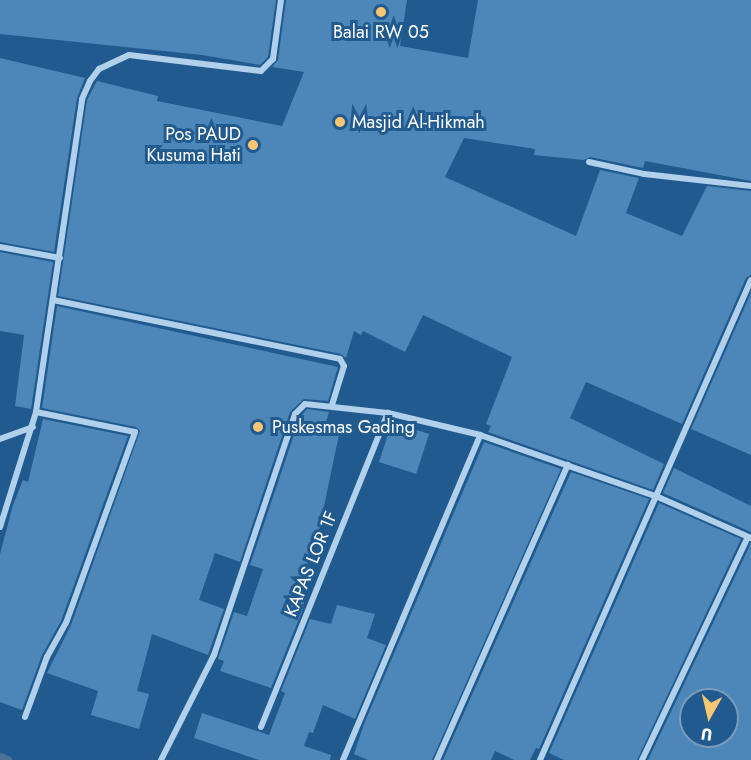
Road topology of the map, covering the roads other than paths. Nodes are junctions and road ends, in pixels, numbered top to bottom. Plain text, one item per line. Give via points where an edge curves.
1 (281, 0) edge
2 (589, 162) dead end
3 (751, 186) edge
4 (0, 247) edge
5 (60, 258) junction
6 (751, 280) edge
7 (53, 300) junction
8 (332, 405) junction
9 (36, 412) junction
10 (388, 413) junction
11 (33, 427) junction
12 (480, 435) junction
13 (0, 439) edge
14 (568, 465) junction
15 (658, 497) junction
16 (0, 527) edge
17 (749, 538) edge
18 (25, 717) dead end
19 (261, 727) dead end
20 (161, 760) edge
21 (343, 760) edge
22 (437, 760) edge
23 (540, 760) edge
24 (642, 760) edge

1 - 5 street via 273,59 261,71 129,55 99,69 82,99
2 - 3 street via 644,174
4 - 5 street
5 - 7 street
6 - 15 street
7 - 8 street via 340,359 344,366
7 - 9 street
8 - 10 street
8 - 20 street via 306,404 295,414 214,656
9 - 11 street
9 - 18 street via 135,432 66,623
10 - 12 street
10 - 19 street, KAPAS LOR 1F
11 - 13 street
11 - 16 street
12 - 14 street
12 - 21 street
14 - 15 street
14 - 22 street
15 - 17 street
15 - 23 street
17 - 24 street

